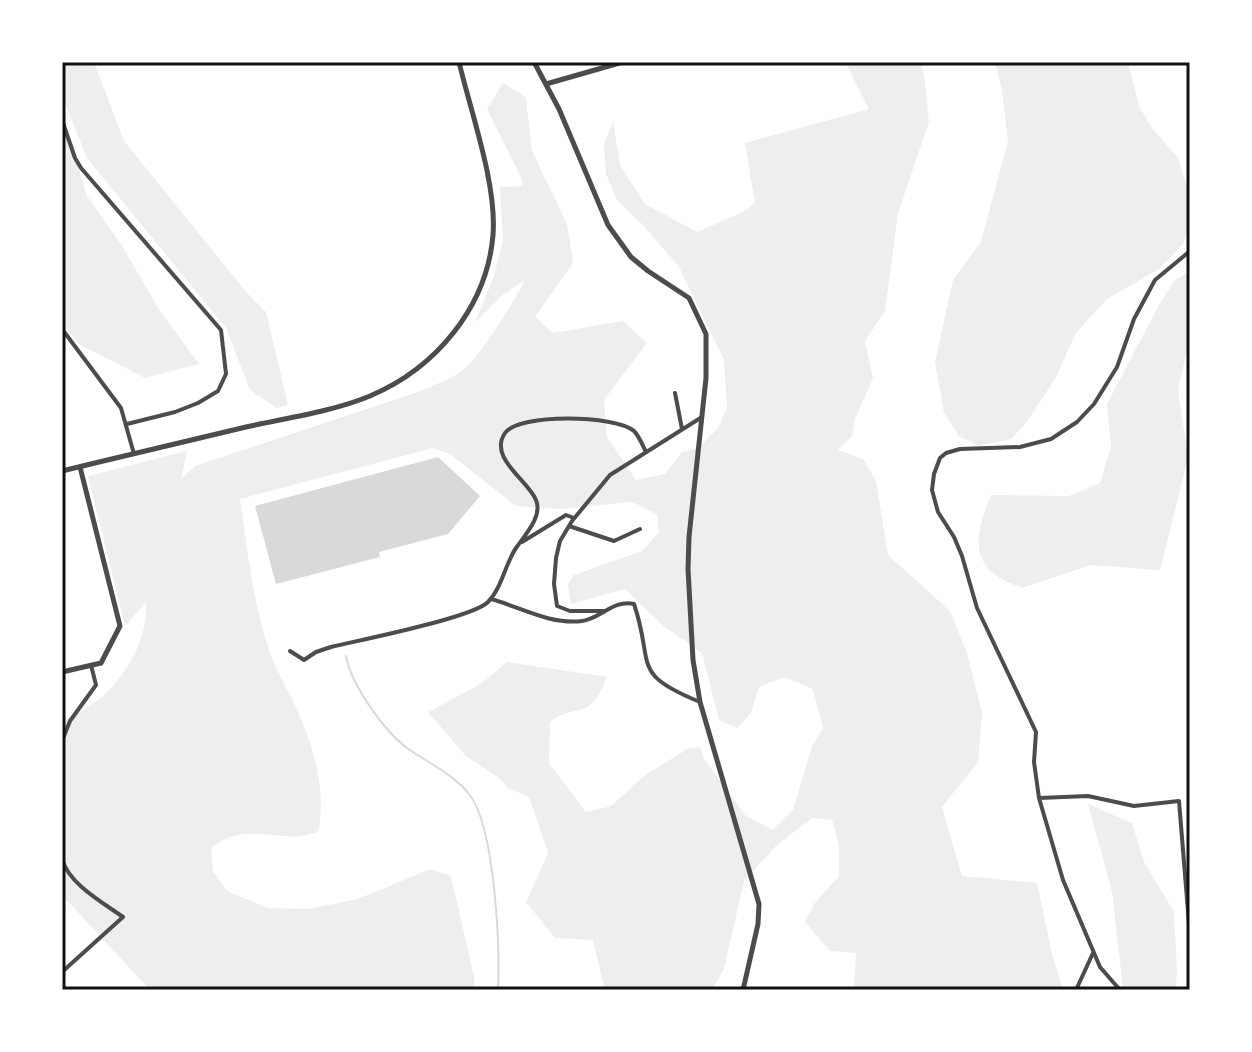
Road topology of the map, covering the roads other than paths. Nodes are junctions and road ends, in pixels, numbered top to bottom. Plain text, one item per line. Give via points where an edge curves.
1 (459, 62) edge
2 (534, 62) edge
3 (623, 62) edge
4 (546, 84) junction
5 (62, 120) edge
6 (1190, 251) edge
7 (62, 329) edge
8 (675, 393) dead end
9 (702, 417) junction
10 (127, 424) junction
11 (682, 429) junction
12 (646, 452) junction
13 (134, 454) junction
14 (80, 467) junction
15 (62, 471) edge
16 (574, 518) junction
17 (569, 526) junction
18 (640, 529) dead end
19 (520, 543) junction
20 (491, 599) junction
21 (604, 611) junction
22 (290, 651) dead end
23 (91, 665) junction
24 (62, 672) edge
25 (700, 702) junction
26 (62, 741) edge
27 (1039, 798) junction
28 (62, 859) edge
29 (1190, 936) edge
30 (1093, 953) junction
31 (62, 972) edge
32 (743, 990) edge
33 (1076, 990) edge
34 (1120, 990) edge

1 - 13 street via 488,181 493,233 479,290 449,338 418,369 369,396
2 - 4 street
3 - 4 street
4 - 9 street via 608,225 648,271 689,298 706,334
5 - 10 street via 81,168 221,330 226,374 218,391 187,408
6 - 27 street via 1155,280 1117,367 1077,422 1051,439 1020,447 946,453 934,474 938,512 954,537 977,608 1036,732
7 - 10 street via 121,408
8 - 11 street
9 - 11 street
9 - 25 street via 688,569
10 - 13 street
11 - 12 street
12 - 16 street via 610,475
12 - 19 street via 633,430 606,420 525,422 508,429 501,449 536,498 538,509
13 - 14 street
14 - 15 street
14 - 23 street via 120,626 101,663
16 - 17 street
16 - 19 street via 566,515
17 - 18 street via 614,541
17 - 21 street via 556,558 557,606
19 - 20 street
20 - 21 street via 563,620 584,621
20 - 22 street via 458,616 331,647 304,660
21 - 25 street via 634,604 649,671 669,689
23 - 24 street
23 - 26 street via 96,685
25 - 32 street via 759,904
27 - 29 street via 1088,796 1134,806 1179,801
27 - 30 street via 1063,880
28 - 31 street via 92,895 123,917
30 - 33 street
30 - 34 street

